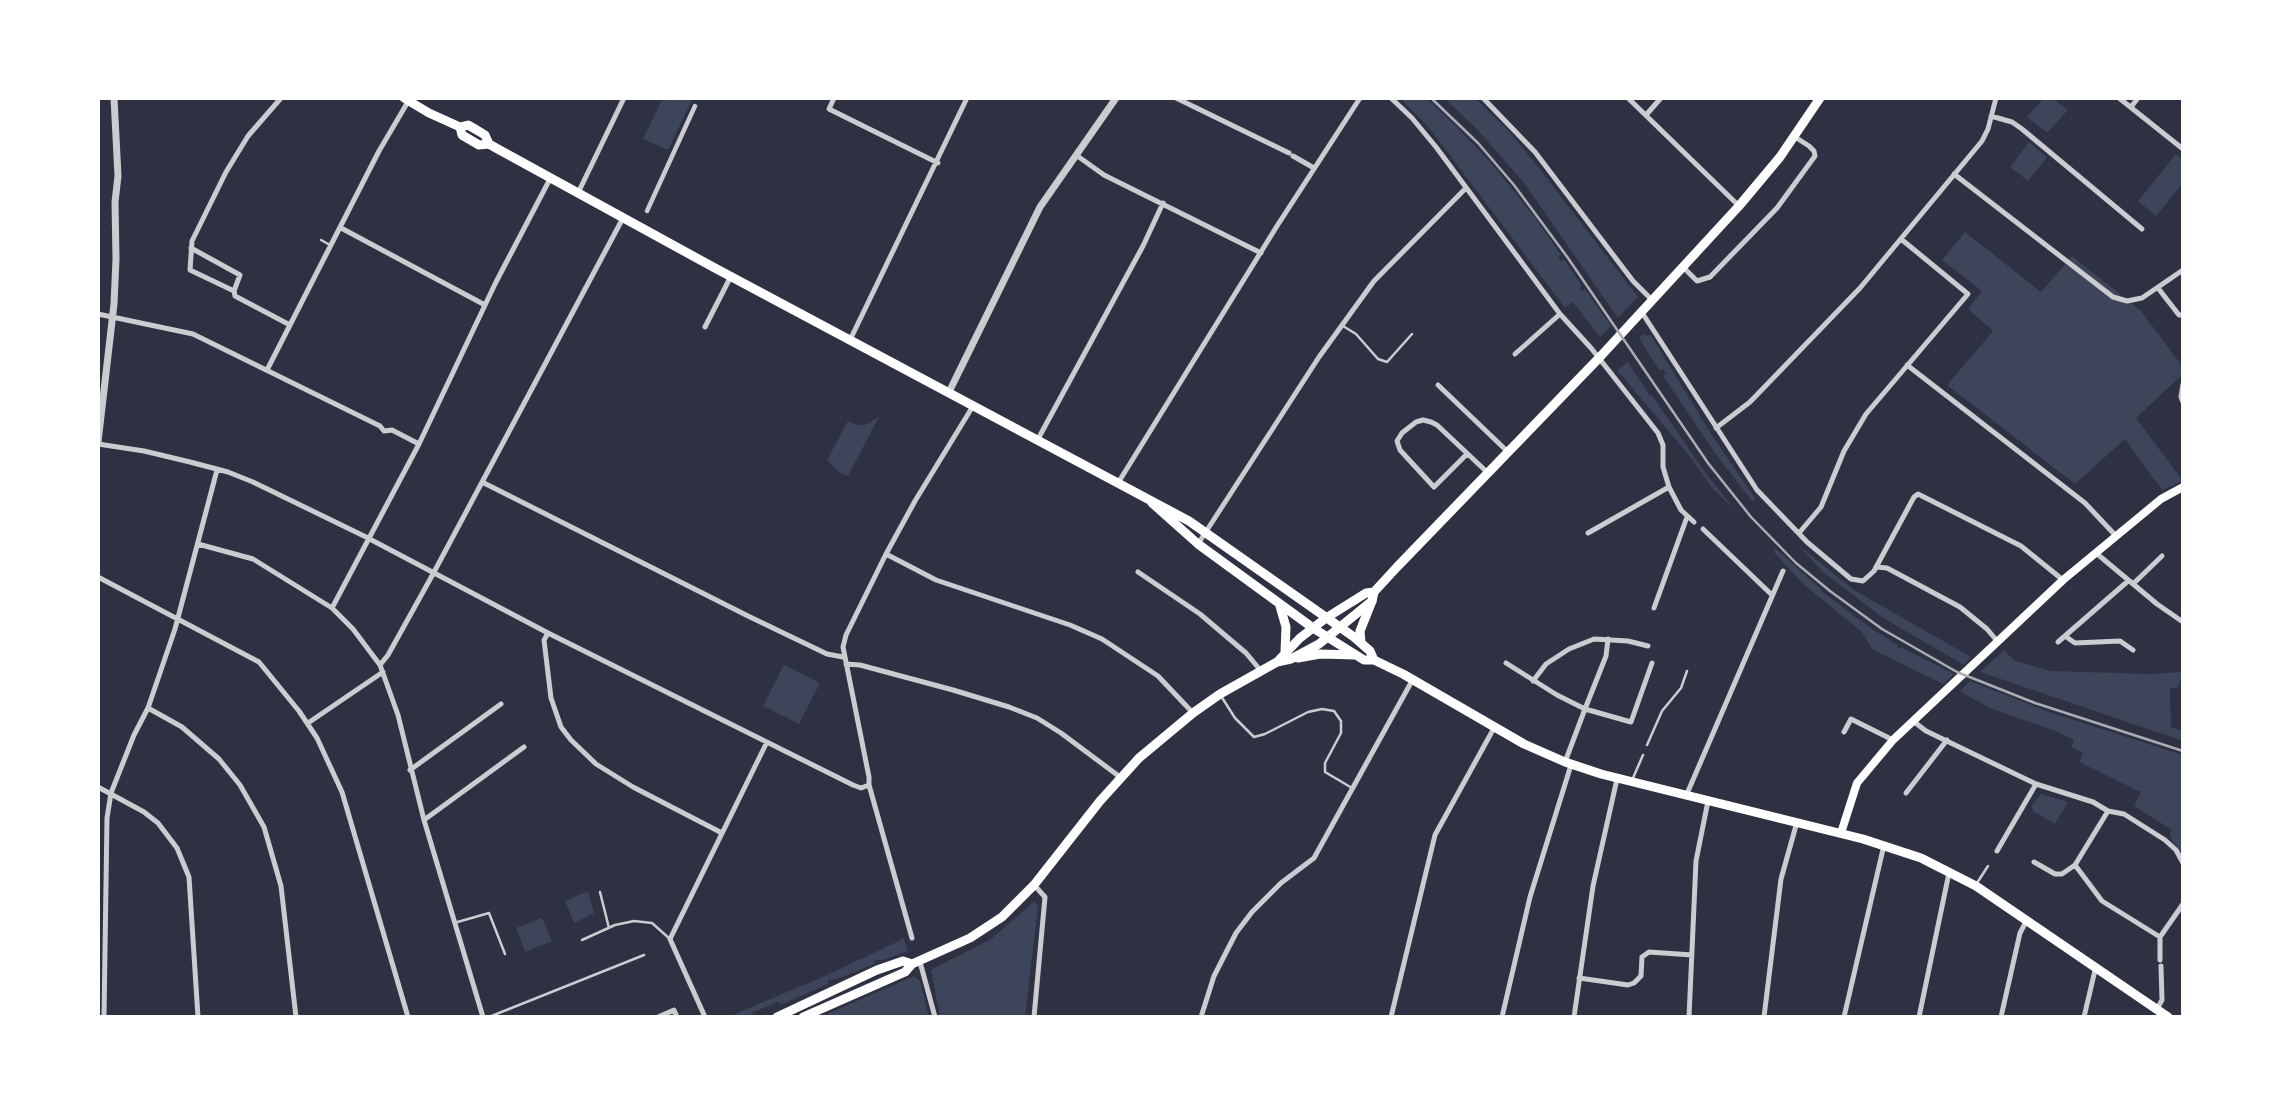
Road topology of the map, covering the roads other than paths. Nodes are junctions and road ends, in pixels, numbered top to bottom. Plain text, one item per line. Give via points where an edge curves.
1 (114, 98) edge
2 (281, 98) edge
3 (624, 98) edge
4 (834, 98) edge
5 (967, 98) edge
6 (1116, 98) edge
7 (1176, 98) edge
8 (1360, 98) edge
9 (1391, 98) edge
10 (1483, 98) edge
11 (1628, 98) edge
12 (1661, 98) edge
13 (1820, 98) edge
14 (1996, 98) edge
15 (2119, 98) edge
16 (2138, 98) edge
17 (407, 99) edge
18 (695, 106) dead end
19 (2131, 107) junction
20 (1646, 115) junction
21 (1991, 116) junction
22 (1795, 137) junction
23 (2183, 149) edge
24 (1076, 155) junction
25 (937, 163) junction
26 (1314, 168) junction
27 (1954, 174) junction
28 (551, 177) junction
29 (1466, 188) junction
30 (578, 192) junction
31 (1163, 203) junction
32 (1739, 206) junction
33 (647, 211) dead end
34 (623, 218) junction
35 (341, 228) junction
36 (2142, 229) dead end
37 (1901, 239) junction
38 (321, 240) dead end
39 (331, 246) junction
40 (191, 248) junction
41 (1261, 253) junction
42 (1683, 267) junction
43 (2183, 270) edge
44 (730, 276) junction
45 (2158, 288) junction
46 (234, 291) junction
47 (1651, 299) junction
48 (485, 305) junction
49 (1641, 311) junction
50 (98, 314) edge
51 (1560, 314) junction
52 (2183, 315) edge
53 (112, 316) junction
54 (290, 325) junction
55 (1341, 325) junction
56 (705, 327) dead end
57 (1412, 334) dead end
58 (850, 340) junction
59 (1515, 354) dead end
60 (1598, 358) junction
61 (1907, 365) junction
62 (267, 370) junction
63 (2183, 384) edge
64 (1438, 385) dead end
65 (949, 392) junction
66 (2183, 402) edge
67 (974, 406) junction
68 (1716, 428) junction
69 (1038, 439) junction
70 (98, 443) edge
71 (419, 444) junction
72 (1508, 452) junction
73 (1467, 454) junction
74 (217, 470) junction
75 (1488, 473) junction
76 (482, 482) junction
77 (1118, 484) junction
78 (1669, 487) junction
79 (2183, 487) edge
80 (1152, 503) junction
81 (1687, 517) junction
82 (1694, 522) joint
83 (1703, 529) joint
84 (1206, 531) junction
85 (1588, 533) dead end
86 (1799, 533) junction
87 (2116, 536) junction
88 (369, 539) junction
89 (198, 544) junction
90 (1198, 544) junction
91 (2096, 553) junction
92 (886, 554) junction
93 (2162, 556) dead end
94 (1247, 560) junction
95 (1876, 567) junction
96 (1783, 571) dead end
97 (1138, 572) dead end
98 (1236, 573) junction
99 (433, 575) junction
100 (98, 577) edge
101 (2063, 580) junction
102 (2130, 582) junction
103 (1373, 596) junction
104 (1772, 596) junction
105 (1280, 606) junction
106 (332, 608) junction
107 (1654, 608) dead end
108 (177, 617) junction
109 (1326, 618) junction
110 (2183, 622) edge
111 (1340, 627) junction
112 (1313, 628) junction
113 (548, 633) junction
114 (2065, 636) junction
115 (1328, 637) junction
116 (1608, 639) junction
117 (1998, 642) junction
118 (2058, 642) dead end
119 (1361, 643) junction
120 (1648, 646) dead end
121 (2133, 650) dead end
122 (1355, 655) junction
123 (1288, 656) junction
124 (843, 657) junction
125 (1374, 660) junction
126 (1506, 663) dead end
127 (1652, 663) dead end
128 (846, 664) junction
129 (380, 665) junction
130 (1261, 671) junction
131 (1687, 671) dead end
132 (383, 672) junction
133 (1413, 679) junction
134 (1533, 681) junction
135 (1220, 694) junction
136 (501, 704) dead end
137 (148, 708) junction
138 (1585, 709) junction
139 (1193, 713) junction
140 (1913, 721) junction
141 (308, 723) junction
142 (1494, 728) junction
143 (1844, 732) dead end
144 (1893, 740) junction
145 (1947, 740) junction
146 (767, 742) junction
147 (1647, 745) dead end
148 (524, 747) dead end
149 (1643, 755) dead end
150 (1568, 763) junction
151 (410, 770) junction
152 (1120, 778) junction
153 (1617, 779) junction
154 (1632, 782) junction
155 (2036, 784) junction
156 (869, 785) junction
157 (98, 787) edge
158 (1352, 788) junction
159 (111, 793) junction
160 (1906, 793) dead end
161 (1686, 796) junction
162 (1708, 801) junction
163 (2108, 811) junction
164 (424, 820) junction
165 (1797, 822) junction
166 (722, 833) junction
167 (1842, 833) junction
168 (1884, 845) junction
169 (1997, 851) dead end
170 (2034, 862) dead end
171 (2183, 863) edge
172 (2075, 865) junction
173 (1988, 866) dead end
174 (1949, 871) junction
175 (1034, 884) junction
176 (1976, 886) junction
177 (600, 892) dead end
178 (2183, 904) edge
179 (2027, 920) junction
180 (454, 923) junction
181 (609, 928) junction
182 (2160, 937) junction
183 (912, 938) dead end
184 (670, 939) junction
185 (582, 940) dead end
186 (505, 954) dead end
187 (644, 955) dead end
188 (1692, 955) junction
189 (916, 963) junction
190 (2096, 966) junction
191 (1579, 978) junction
192 (2157, 1009) junction
193 (2166, 1016) edge
194 (104, 1017) edge
195 (198, 1017) edge
196 (296, 1017) edge
197 (408, 1017) edge
198 (483, 1017) edge
199 (489, 1017) edge
200 (658, 1017) edge
201 (677, 1017) edge
202 (705, 1017) edge
203 (777, 1017) edge
204 (803, 1017) edge
205 (935, 1017) edge
206 (1034, 1017) edge
207 (1201, 1017) edge
208 (1391, 1017) edge
209 (1502, 1017) edge
210 (1574, 1017) edge
211 (1689, 1017) edge
212 (1764, 1017) edge
213 (1844, 1017) edge
214 (1919, 1017) edge
215 (2001, 1017) edge
216 (2084, 1017) edge

1 - 53 street via 118,176
2 - 40 street via 237,152
3 - 30 street
4 - 25 street via 829,109
5 - 25 street
6 - 24 street
7 - 26 street
8 - 26 street
9 - 29 street
10 - 47 street via 1535,152
11 - 20 street
12 - 20 street
13 - 22 main road
14 - 21 street
15 - 19 street
16 - 19 street
17 - 28 main road via 460,127 468,125 485,135 489,144
17 - 35 street
18 - 33 street
19 - 23 street
20 - 32 street
21 - 27 street via 1982,141
21 - 36 street via 2022,129
22 - 32 main road
22 - 42 street via 1815,156 1777,208 1710,277 1697,281
24 - 31 street
24 - 65 street via 1037,213
25 - 58 street
26 - 41 street
27 - 37 street
27 - 45 street via 2113,297 2127,301 2142,298
28 - 30 main road
28 - 48 street
29 - 51 street
29 - 55 street via 1374,281
30 - 34 main road
31 - 41 street
31 - 69 street
32 - 42 main road
34 - 44 main road
34 - 76 street
35 - 39 street
35 - 48 street
37 - 61 street via 1968,294
37 - 68 street via 1784,368
38 - 39 lane
39 - 54 street
40 - 46 street via 190,270
40 - 46 street via 240,275
41 - 77 street
42 - 47 main road
43 - 45 street
44 - 56 street
44 - 58 main road
45 - 52 street
46 - 54 street via 235,296
47 - 49 main road
48 - 71 street
49 - 60 main road
49 - 68 street
50 - 53 street
51 - 59 street
51 - 60 street
53 - 62 street via 193,334
53 - 70 street
54 - 62 street
55 - 57 lane via 1387,362
55 - 84 street
58 - 65 main road
60 - 72 main road
60 - 78 street via 1658,433
61 - 86 street via 1866,414 1844,451 1821,507
61 - 87 street via 2085,503
62 - 71 street via 384,431 392,430
63 - 66 street
64 - 72 street
65 - 67 main road
67 - 69 main road
67 - 92 street
68 - 86 street via 1758,490
69 - 77 main road
70 - 74 street
71 - 88 street
72 - 75 main road
73 - 73 street via 1437,425 1423,420 1397,441 1434,487
73 - 75 street
74 - 88 street via 253,482
74 - 89 street
75 - 103 main road
76 - 99 street
76 - 124 street via 773,628
77 - 80 main road
78 - 81 street
78 - 85 street
79 - 87 main road
80 - 84 main road
80 - 90 main road
81 - 82 street
81 - 107 street
82 - 83 lane
83 - 104 street
84 - 90 street
84 - 94 main road
86 - 95 street via 1851,579 1860,581
87 - 91 main road
88 - 99 street
88 - 106 street
89 - 106 street via 253,559
89 - 108 street
90 - 98 main road
91 - 101 main road
91 - 102 street
92 - 124 street via 846,635
92 - 139 street via 936,580 1109,642 1158,676
93 - 102 street
94 - 98 main road
94 - 109 main road
95 - 101 street via 1918,494 2021,546
95 - 117 street via 1887,568 1960,607
96 - 104 street
97 - 130 street via 1200,614
98 - 105 main road
99 - 113 street
99 - 129 street
100 - 108 street
101 - 117 main road
102 - 110 street
102 - 114 street
103 - 109 main road via 1366,593
103 - 111 main road
103 - 119 main road via 1360,631
104 - 161 street
105 - 112 main road
105 - 123 main road
106 - 129 street
108 - 137 street
108 - 141 street via 259,662
109 - 111 main road
109 - 112 main road
111 - 115 main road
111 - 119 main road
112 - 115 main road
112 - 123 main road
113 - 146 street
113 - 166 street via 544,640 551,698 571,740 596,764 633,787
114 - 118 street
114 - 121 street via 2075,643 2120,641
115 - 122 main road
115 - 123 main road
116 - 120 street
116 - 134 street via 1569,649 1546,664
116 - 138 street
117 - 140 main road
119 - 125 main road
122 - 123 main road
122 - 125 main road
123 - 130 main road
124 - 128 street
125 - 133 main road
126 - 134 street
127 - 138 street via 1630,722
128 - 152 street via 1018,710 1061,733
128 - 156 street
129 - 132 street
130 - 135 main road
131 - 147 lane
132 - 141 street
132 - 151 street
133 - 142 main road
133 - 158 street
134 - 138 street
135 - 139 main road
135 - 158 lane via 1254,737 1308,712 1334,711 1342,733 1325,763 1325,772
136 - 151 street
137 - 159 street
137 - 196 street via 182,727 219,759 264,827 281,886
138 - 150 street
139 - 152 main road
140 - 144 main road
140 - 145 street
141 - 197 street via 342,792
142 - 150 main road
142 - 208 street via 1436,835
143 - 144 street via 1851,719
144 - 167 main road via 1857,783
145 - 155 street
145 - 160 street
146 - 156 street via 853,785
146 - 166 street
148 - 164 street
149 - 154 lane
150 - 153 main road
150 - 209 street
151 - 164 street
152 - 175 main road
153 - 154 main road
153 - 191 street via 1593,886
154 - 161 main road
155 - 163 street
155 - 169 street
156 - 183 street
157 - 159 street
158 - 207 street via 1314,858 1282,883 1236,933 1214,976
159 - 194 street
159 - 195 street via 158,823 177,848 190,877
161 - 162 main road
162 - 165 main road
162 - 188 street via 1696,861
163 - 171 street via 2124,814 2165,840
163 - 172 street
164 - 180 street
165 - 167 main road
165 - 212 street via 1781,879
166 - 184 street
167 - 168 main road
168 - 174 main road
168 - 213 street
170 - 172 street via 2055,874
172 - 182 street via 2102,901
173 - 176 lane
174 - 176 main road
174 - 214 street
175 - 189 main road via 986,928
175 - 206 street via 1045,897
176 - 179 main road
177 - 181 lane
178 - 182 street
179 - 190 main road
179 - 215 street
180 - 186 lane via 489,913
180 - 198 street
181 - 184 lane via 634,920 652,923
181 - 185 lane
182 - 192 street via 2162,1000
184 - 202 street
187 - 199 lane
188 - 191 street via 1649,952 1642,957 1641,976 1628,985
188 - 211 street
189 - 203 main road via 903,961 877,970
189 - 204 main road
189 - 205 street
190 - 192 main road
190 - 216 street
191 - 210 street
192 - 193 main road
200 - 201 street via 674,1010

